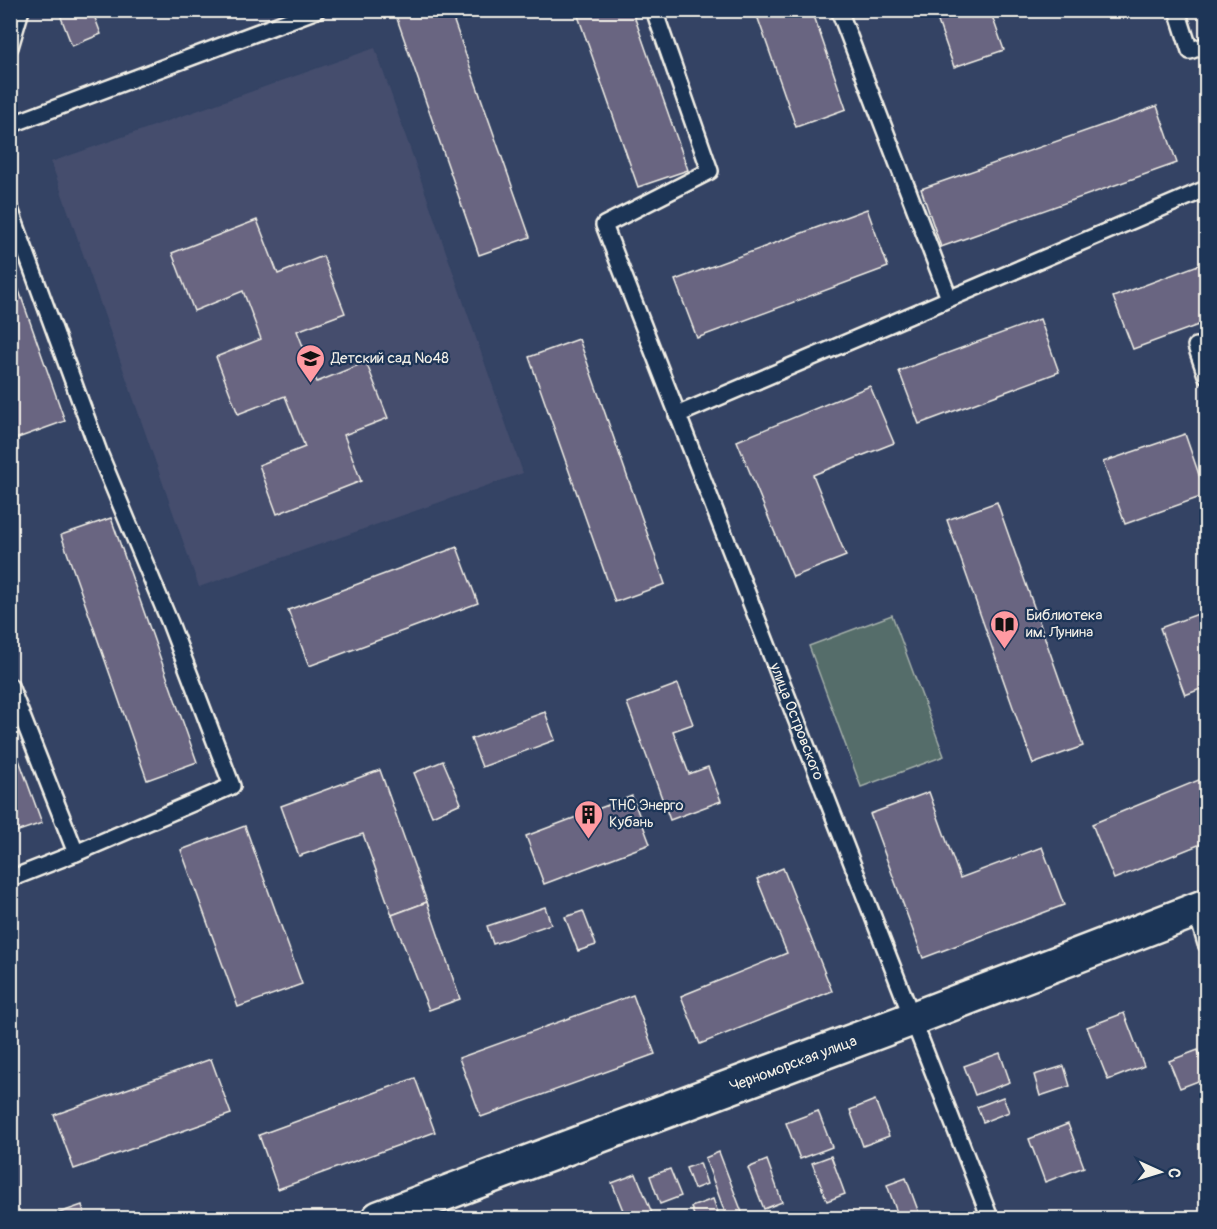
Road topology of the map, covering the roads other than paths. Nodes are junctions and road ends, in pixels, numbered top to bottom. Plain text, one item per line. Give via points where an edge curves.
1 (21, 10) edge
2 (317, 10) edge
3 (654, 10) edge
4 (839, 10) edge
5 (1177, 10) edge
6 (1206, 45) edge
7 (10, 47) edge
8 (10, 125) edge
9 (1206, 189) edge
10 (10, 209) edge
11 (950, 298) junction
12 (1196, 346) dead end
13 (1206, 375) edge
14 (677, 415) junction
15 (10, 686) edge
16 (76, 853) junction
17 (10, 879) edge
18 (1201, 908) edge
19 (1206, 944) edge
20 (912, 1019) junction
21 (379, 1218) edge
22 (990, 1218) edge

1 - 7 lane
2 - 8 lane
3 - 14 lane, улица Островского via 710,171 604,225
4 - 11 lane
5 - 6 lane via 1190,51
9 - 11 lane
10 - 16 lane via 100,455 232,786
11 - 14 lane
12 - 13 lane
14 - 20 lane, улица Островского
15 - 16 lane
16 - 17 lane
18 - 19 lane
18 - 20 main road, Черноморская улица
20 - 21 main road, Черноморская улица
20 - 22 lane, улица Островского

